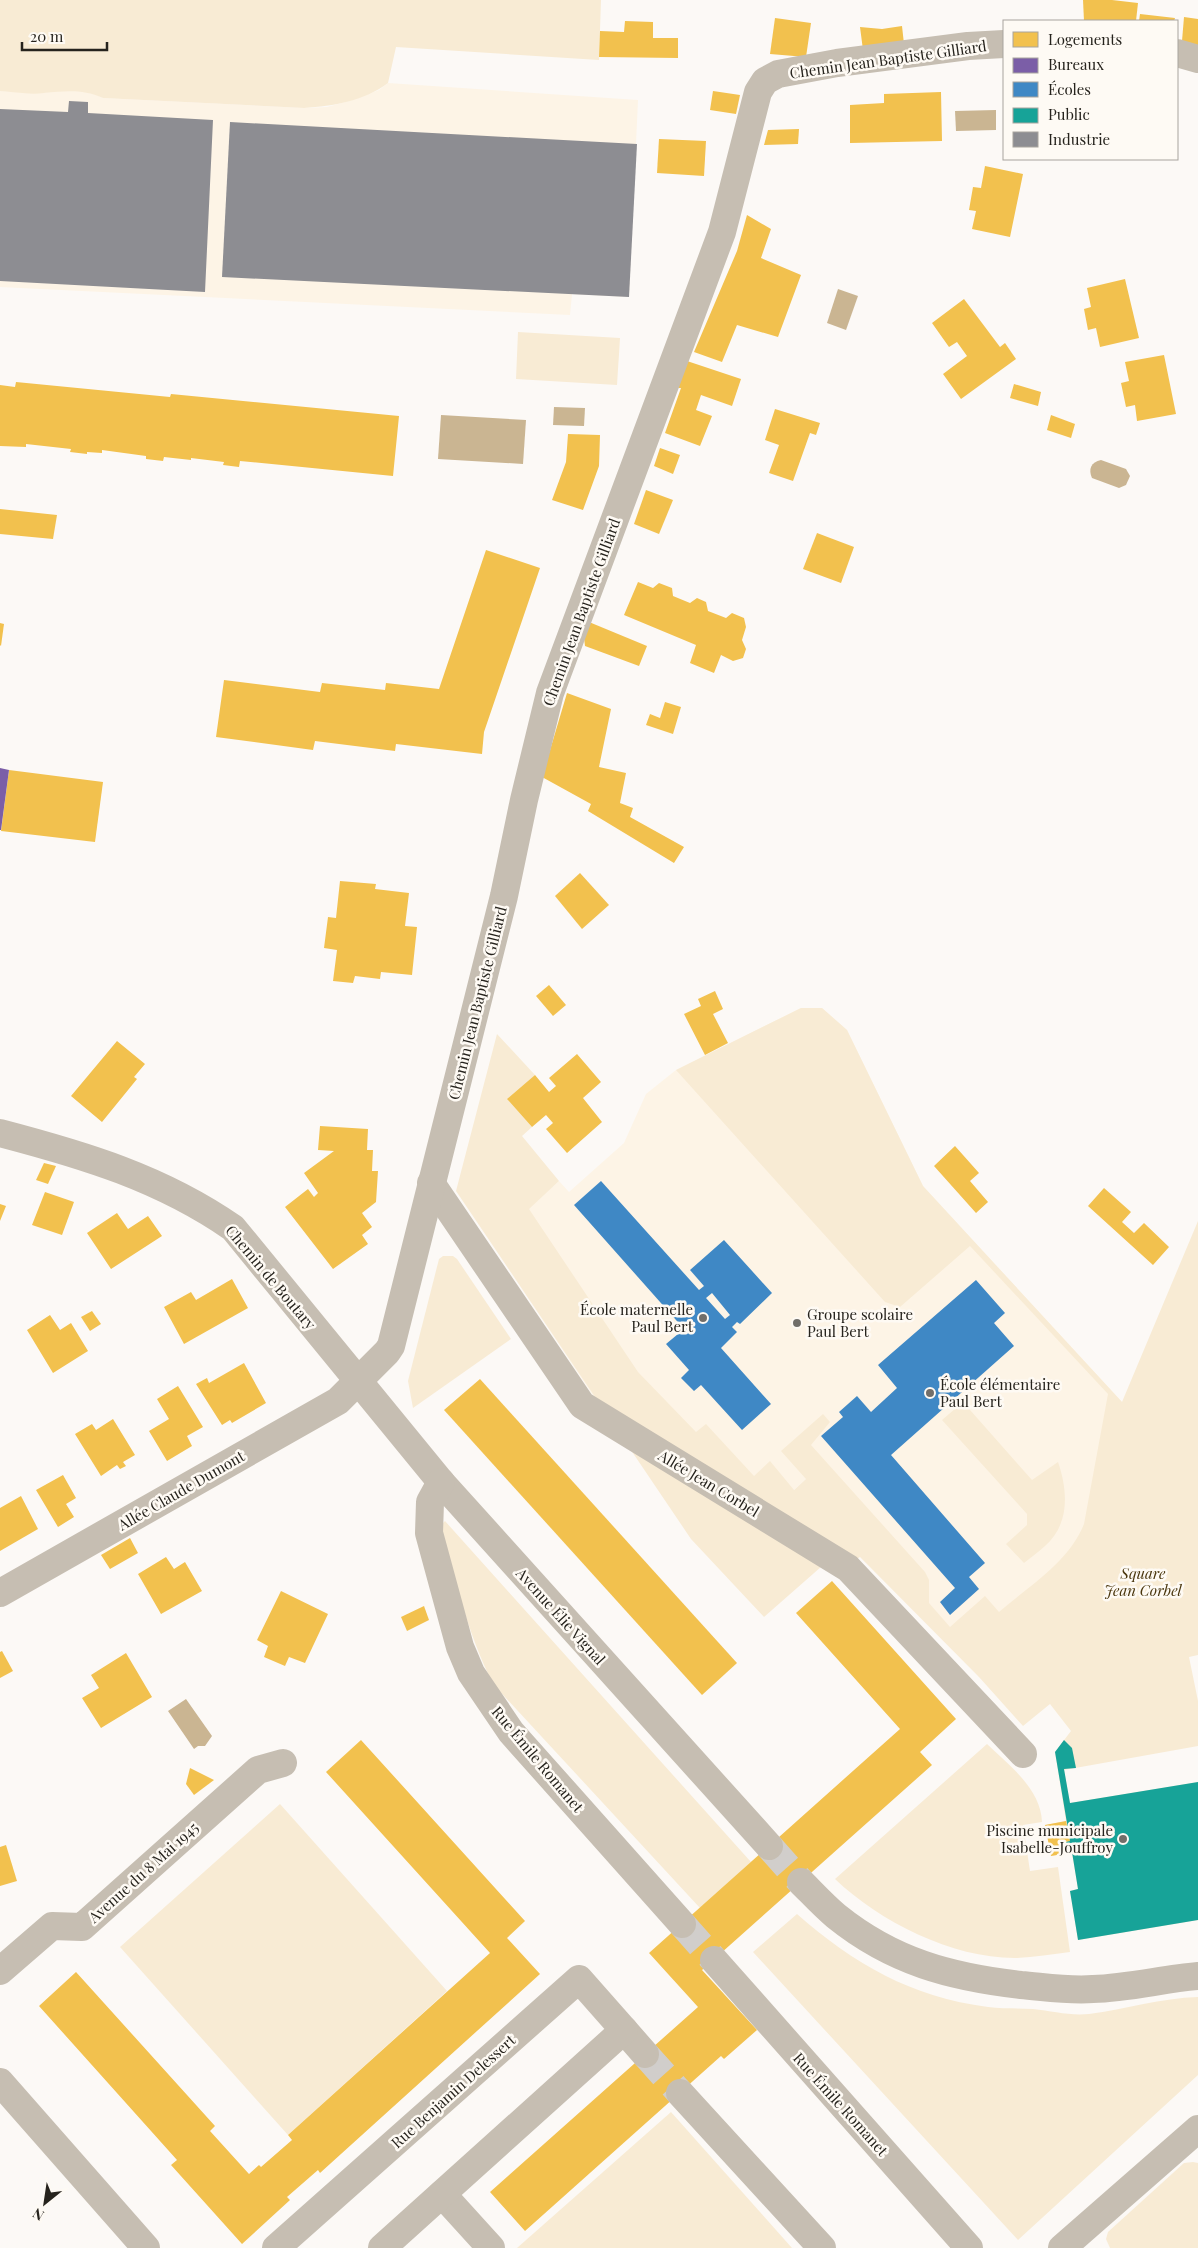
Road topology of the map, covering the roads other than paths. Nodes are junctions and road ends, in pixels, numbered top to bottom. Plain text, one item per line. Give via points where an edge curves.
1 (1003, 44) edge
2 (1178, 53) edge
3 (1198, 59) edge
4 (0, 1133) edge
5 (431, 1183) junction
6 (358, 1381) junction
7 (441, 1482) junction
8 (0, 1593) edge
9 (1023, 1754) dead end
10 (283, 1763) dead end
11 (769, 1846) tunnel mouth
12 (801, 1882) tunnel mouth
13 (682, 1924) tunnel mouth
14 (714, 1960) tunnel mouth
15 (0, 1971) edge
16 (1198, 1976) edge
17 (624, 2030) junction
18 (646, 2054) tunnel mouth
19 (0, 2082) edge
20 (680, 2093) tunnel mouth
21 (1198, 2128) edge
22 (442, 2194) junction
23 (146, 2248) edge
24 (276, 2248) edge
25 (382, 2248) edge
26 (490, 2248) edge
27 (822, 2248) edge
28 (969, 2248) edge
29 (1062, 2248) edge

1 - 5 street, Chemin Jean Baptiste Gilliard via 837,63 778,74 765,81 758,92 722,232 550,693 504,896
2 - 3 street
4 - 6 street, Chemin de Boutary via 80,1154 140,1176 186,1198 233,1228
5 - 6 street, Chemin Jean Baptiste Gilliard via 391,1346
5 - 9 street, Allée Jean Corbel via 582,1405 848,1568
6 - 7 street, Avenue Élie Vignal
6 - 8 street, Allée Claude Dumont via 338,1401
7 - 11 street, Avenue Élie Vignal
7 - 13 street, Rue Émile Romanet via 430,1502 429,1533 460,1647 471,1673 511,1732
10 - 15 street, Avenue du 8 Mai 1945 via 258,1770 82,1927 52,1926
12 - 16 street via 862,1936 896,1955 932,1969 976,1980 1092,1990
14 - 28 street, Rue Émile Romanet
17 - 18 street, Rue Benjamin Delessert
17 - 22 street
17 - 24 street, Rue Benjamin Delessert via 579,1979
19 - 23 street
20 - 27 street
21 - 29 street
22 - 25 street
22 - 26 street

